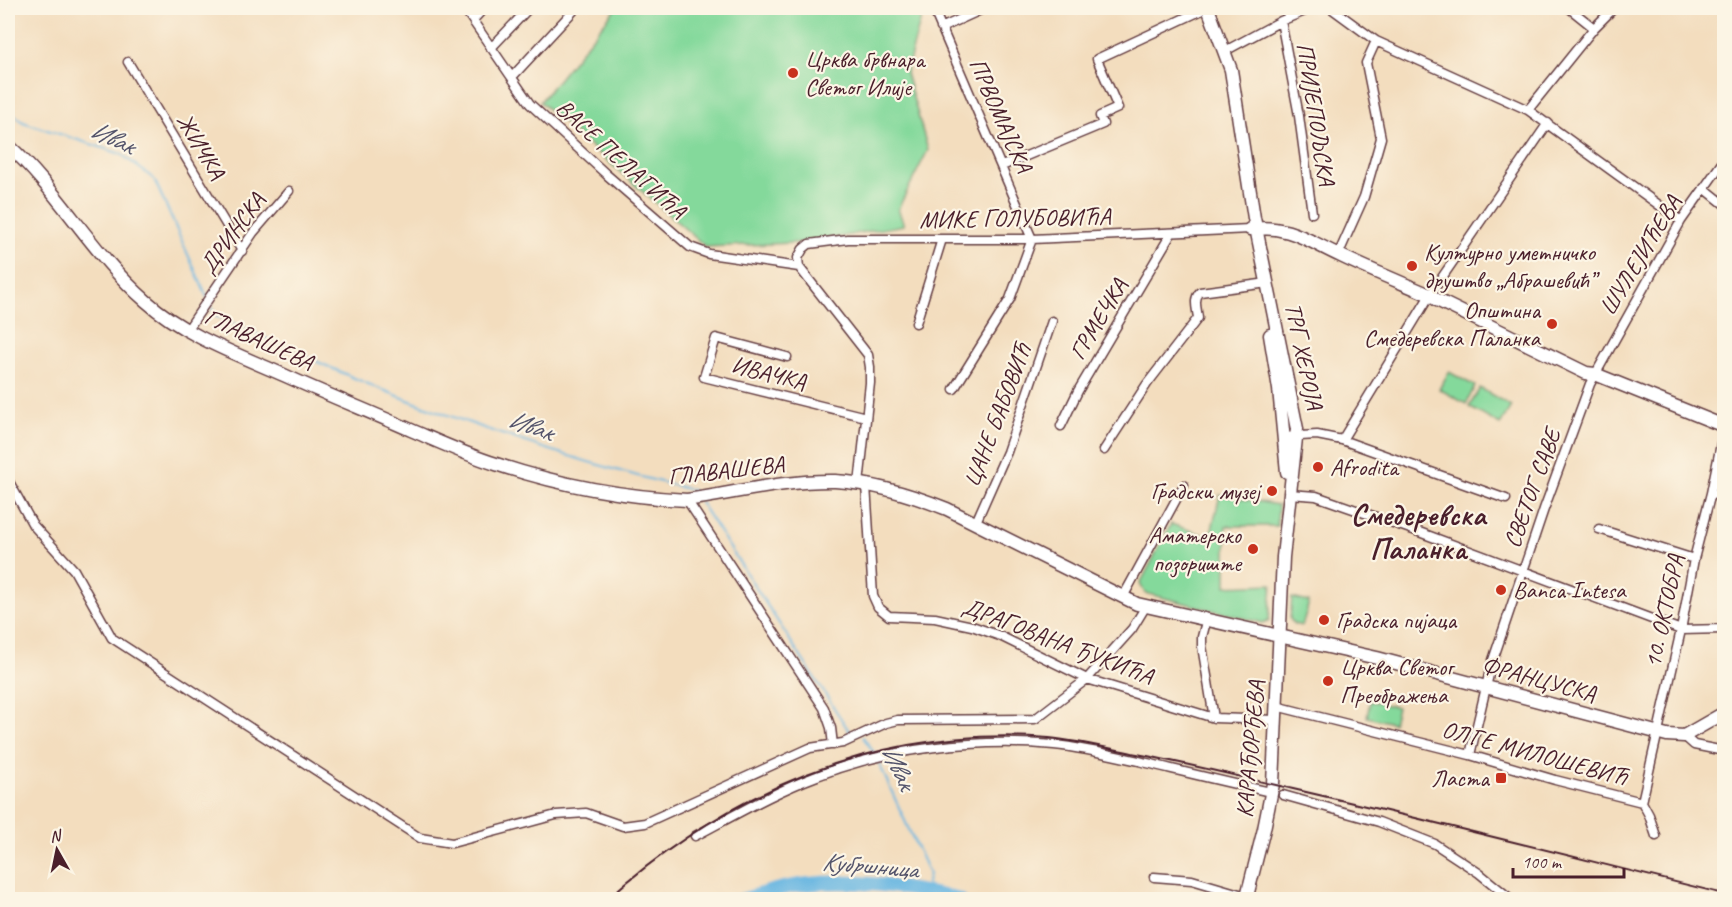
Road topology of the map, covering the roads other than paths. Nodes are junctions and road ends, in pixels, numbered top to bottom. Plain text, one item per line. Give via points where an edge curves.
1 (464, 8) edge
2 (484, 8) edge
3 (529, 8) edge
4 (576, 8) edge
5 (933, 8) edge
6 (985, 8) edge
7 (1312, 8) edge
8 (1331, 8) edge
9 (1569, 8) edge
10 (1614, 8) edge
11 (1721, 8) edge
12 (1202, 9) edge
13 (1725, 10) edge
14 (473, 20) junction
15 (1281, 21) junction
16 (941, 28) junction
17 (1594, 28) junction
18 (1376, 40) junction
19 (491, 48) junction
20 (1226, 51) junction
21 (128, 62) dead end
22 (512, 77) junction
23 (1527, 110) junction
24 (1548, 123) junction
25 (8, 145) edge
26 (1725, 160) edge
27 (1002, 166) junction
28 (1704, 188) junction
29 (289, 191) dead end
30 (1725, 204) edge
31 (1312, 213) dead end
32 (1681, 221) junction
33 (1253, 229) junction
34 (1171, 234) junction
35 (942, 239) junction
36 (1032, 239) junction
37 (242, 251) junction
38 (1338, 255) junction
39 (799, 267) junction
40 (1264, 283) junction
41 (1430, 295) junction
42 (1053, 321) dead end
43 (916, 323) dead end
44 (188, 329) junction
45 (787, 357) dead end
46 (1595, 374) junction
47 (954, 389) dead end
48 (866, 417) junction
49 (1061, 426) dead end
50 (1725, 428) edge
51 (1297, 435) junction
52 (1284, 437) junction
53 (1342, 440) junction
54 (1104, 450) dead end
55 (8, 480) edge
56 (862, 485) junction
57 (1184, 485) dead end
58 (1711, 493) junction
59 (1289, 494) junction
60 (1725, 497) edge
61 (690, 499) junction
62 (1506, 499) dead end
63 (976, 522) junction
64 (1599, 529) dead end
65 (1694, 559) junction
66 (1522, 572) junction
67 (1123, 597) junction
68 (1146, 606) junction
69 (1207, 618) junction
70 (1725, 629) edge
71 (1681, 630) junction
72 (1278, 635) junction
73 (1087, 679) junction
74 (1486, 687) junction
75 (1276, 706) junction
76 (1725, 713) edge
77 (1214, 717) junction
78 (1276, 720) junction
79 (1658, 733) junction
80 (1684, 736) junction
81 (833, 745) junction
82 (1725, 751) edge
83 (1470, 755) junction
84 (1277, 794) junction
85 (1642, 802) junction
86 (695, 836) dead end
87 (1656, 836) dead end
88 (1154, 877) dead end
89 (1247, 898) edge
90 (1260, 900) edge
91 (1512, 900) edge

1 - 14 street, ВАСЕ ПЕЛАГИЋА
2 - 14 street
3 - 19 street
4 - 22 street
5 - 16 street, ПРВОМАЈСКА
6 - 16 street
7 - 15 street
8 - 18 street
9 - 17 street
10 - 17 street
11 - 13 street
12 - 20 main road
12 - 27 street via 1097,59 1118,108 1100,116 1103,124
12 - 33 main road via 1225,71
14 - 19 street, ВАСЕ ПЕЛАГИЋА
15 - 20 street
15 - 31 street, ПРИЈЕПОЉСКА
16 - 27 street, ПРВОМАЈСКА
17 - 23 street
18 - 23 street
18 - 38 street via 1366,63 1381,138 1364,197
19 - 22 street, ВАСЕ ПЕЛАГИЋА
20 - 33 main road
21 - 37 street, ЖИЧКА
22 - 39 street, ВАСЕ ПЕЛАГИЋА via 530,104 690,247 709,254
23 - 24 street
24 - 32 street
24 - 41 street
25 - 44 main road, ГЛАВАШЕВА via 132,287 154,308
26 - 28 street, ШУЛЕЈИЋЕВА
27 - 36 street, ПРВОМАЈСКА
28 - 30 street
28 - 32 street, ШУЛЕЈИЋЕВА
29 - 37 street, ДРИНСКА
32 - 46 street, ШУЛЕЈИЋЕВА
33 - 34 street, МИКЕ ГОЛУБОВИЋА
33 - 38 main road via 1287,230
33 - 40 main road, ТРГ ХЕРОЈА
34 - 36 street, МИКЕ ГОЛУБОВИЋА
34 - 49 street, ГРМЕЧКА
35 - 36 street, МИКЕ ГОЛУБОВИЋА
35 - 39 street, МИКЕ ГОЛУБОВИЋА via 848,239 809,244 798,258
35 - 43 street
36 - 47 street via 1010,299
37 - 44 street, ДРИНСКА
38 - 41 main road
39 - 48 street, ДРАГОВАНА ЂУКИЋА via 868,355
40 - 51 main road, ТРГ ХЕРОЈА via 1295,411
40 - 52 main road, ТРГ ХЕРОЈА
40 - 54 street via 1198,294 1198,318 1147,384
41 - 46 main road
41 - 53 street
42 - 63 street, ЦАНЕ БАБОВИЋ via 1007,452
44 - 61 main road, ГЛАВАШЕВА via 317,390 496,464 591,487
45 - 48 street, ИВАЧКА via 716,338 704,377
46 - 50 main road
46 - 66 street, СВЕТОГ САВЕ
48 - 56 street, ДРАГОВАНА ЂУКИЋА
50 - 58 street, 10. ОКТОБРА
51 - 52 street
51 - 53 street
51 - 59 main road, ТРГ ХЕРОЈА
52 - 59 main road, ТРГ ХЕРОЈА
53 - 62 street
55 - 81 street via 33,525 74,570 112,638 420,838 452,843 556,815 586,813 623,826 645,823 810,748
56 - 61 main road, ГЛАВАШЕВА via 802,482
56 - 63 main road, ГЛАВАШЕВА via 929,502
56 - 73 street, ДРАГОВАНА ЂУКИЋА via 873,596 883,612 972,626
57 - 67 street
58 - 60 street
58 - 65 street, 10. ОКТОБРА
59 - 66 street via 1316,496
59 - 72 main road, ТРГ ХЕРОЈА
61 - 81 street via 824,708
63 - 67 main road, ГЛАВАШЕВА
64 - 65 street
65 - 71 street, 10. ОКТОБРА
66 - 71 street
66 - 74 street, СВЕТОГ САВЕ
67 - 68 main road, ГЛАВАШЕВА
68 - 69 main road, ГЛАВАШЕВА
68 - 73 street via 1132,629
69 - 72 main road, ГЛАВАШЕВА
69 - 77 street via 1202,646
70 - 71 street
71 - 79 street, 10. ОКТОБРА
72 - 74 main road, ФРАНЦУСКА
72 - 75 main road, КАРАЂОРЂЕВА
73 - 77 street, ДРАГОВАНА ЂУКИЋА
73 - 81 street via 1035,719 898,720
74 - 79 main road, ФРАНЦУСКА
74 - 83 street, СВЕТОГ САВЕ
75 - 78 main road, КАРАЂОРЂЕВА
75 - 83 street, ОЛГЕ МИЛОШЕВИЋ
76 - 80 main road
77 - 78 street, ДРАГОВАНА ЂУКИЋА
78 - 84 main road, КАРАЂОРЂЕВА
79 - 80 main road, ФРАНЦУСКА
79 - 85 street, 10. ОКТОБРА
80 - 82 street via 1694,745
83 - 85 street, ОЛГЕ МИЛОШЕВИЋ
84 - 86 street via 1095,751 1054,745 980,745 894,753 861,761 768,796
84 - 89 main road, КАРАЂОРЂЕВА
84 - 91 street via 1379,822 1435,844
85 - 87 street, ОЛГЕ МИЛОШЕВИЋ
88 - 89 street via 1192,880
89 - 90 street

